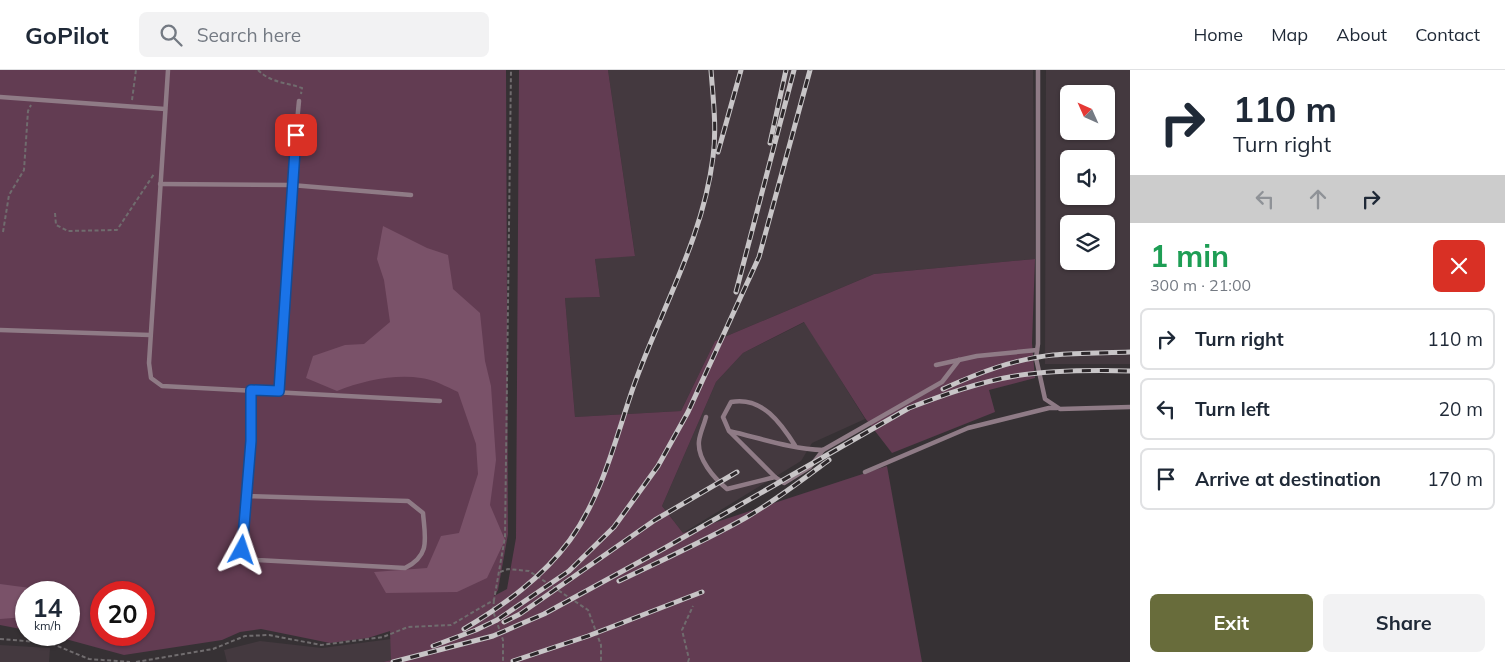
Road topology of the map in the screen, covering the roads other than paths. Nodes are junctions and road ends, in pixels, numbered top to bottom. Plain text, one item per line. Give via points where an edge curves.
1 (168, 70) edge
2 (1038, 70) edge
3 (0, 97) edge
4 (299, 101) road end
5 (165, 109) junction
6 (160, 184) junction
7 (291, 185) junction
8 (411, 195) dead end
9 (0, 330) edge
10 (150, 335) junction
11 (1037, 350) junction
12 (959, 360) junction
13 (936, 365) dead end
14 (251, 390) junction
15 (279, 391) junction
16 (440, 401) dead end
17 (1130, 407) edge
18 (1060, 409) junction
19 (706, 417) dead end
20 (730, 431) junction
21 (796, 447) junction
22 (823, 450) junction
23 (865, 472) dead end
24 (776, 476) junction
25 (246, 496) junction

1 - 5 lane
2 - 11 lane
3 - 5 lane
4 - 7 lane
5 - 6 lane
6 - 7 lane
6 - 10 lane
7 - 8 lane
7 - 15 lane
9 - 10 lane
10 - 14 lane via 151,378 162,386
11 - 12 lane
11 - 18 lane via 1045,399
12 - 13 lane
12 - 22 lane via 942,382
14 - 15 lane
14 - 25 lane
15 - 16 lane
17 - 18 lane
18 - 23 lane via 1049,408 968,428
19 - 24 lane via 699,442 705,462 726,489
20 - 21 lane
20 - 21 lane via 723,417 731,402 740,400 764,408 778,421
20 - 24 lane
21 - 22 lane
22 - 24 lane via 810,467 784,483
25 - 25 lane via 242,550 257,560 405,568 418,561 425,545 423,513 408,501

